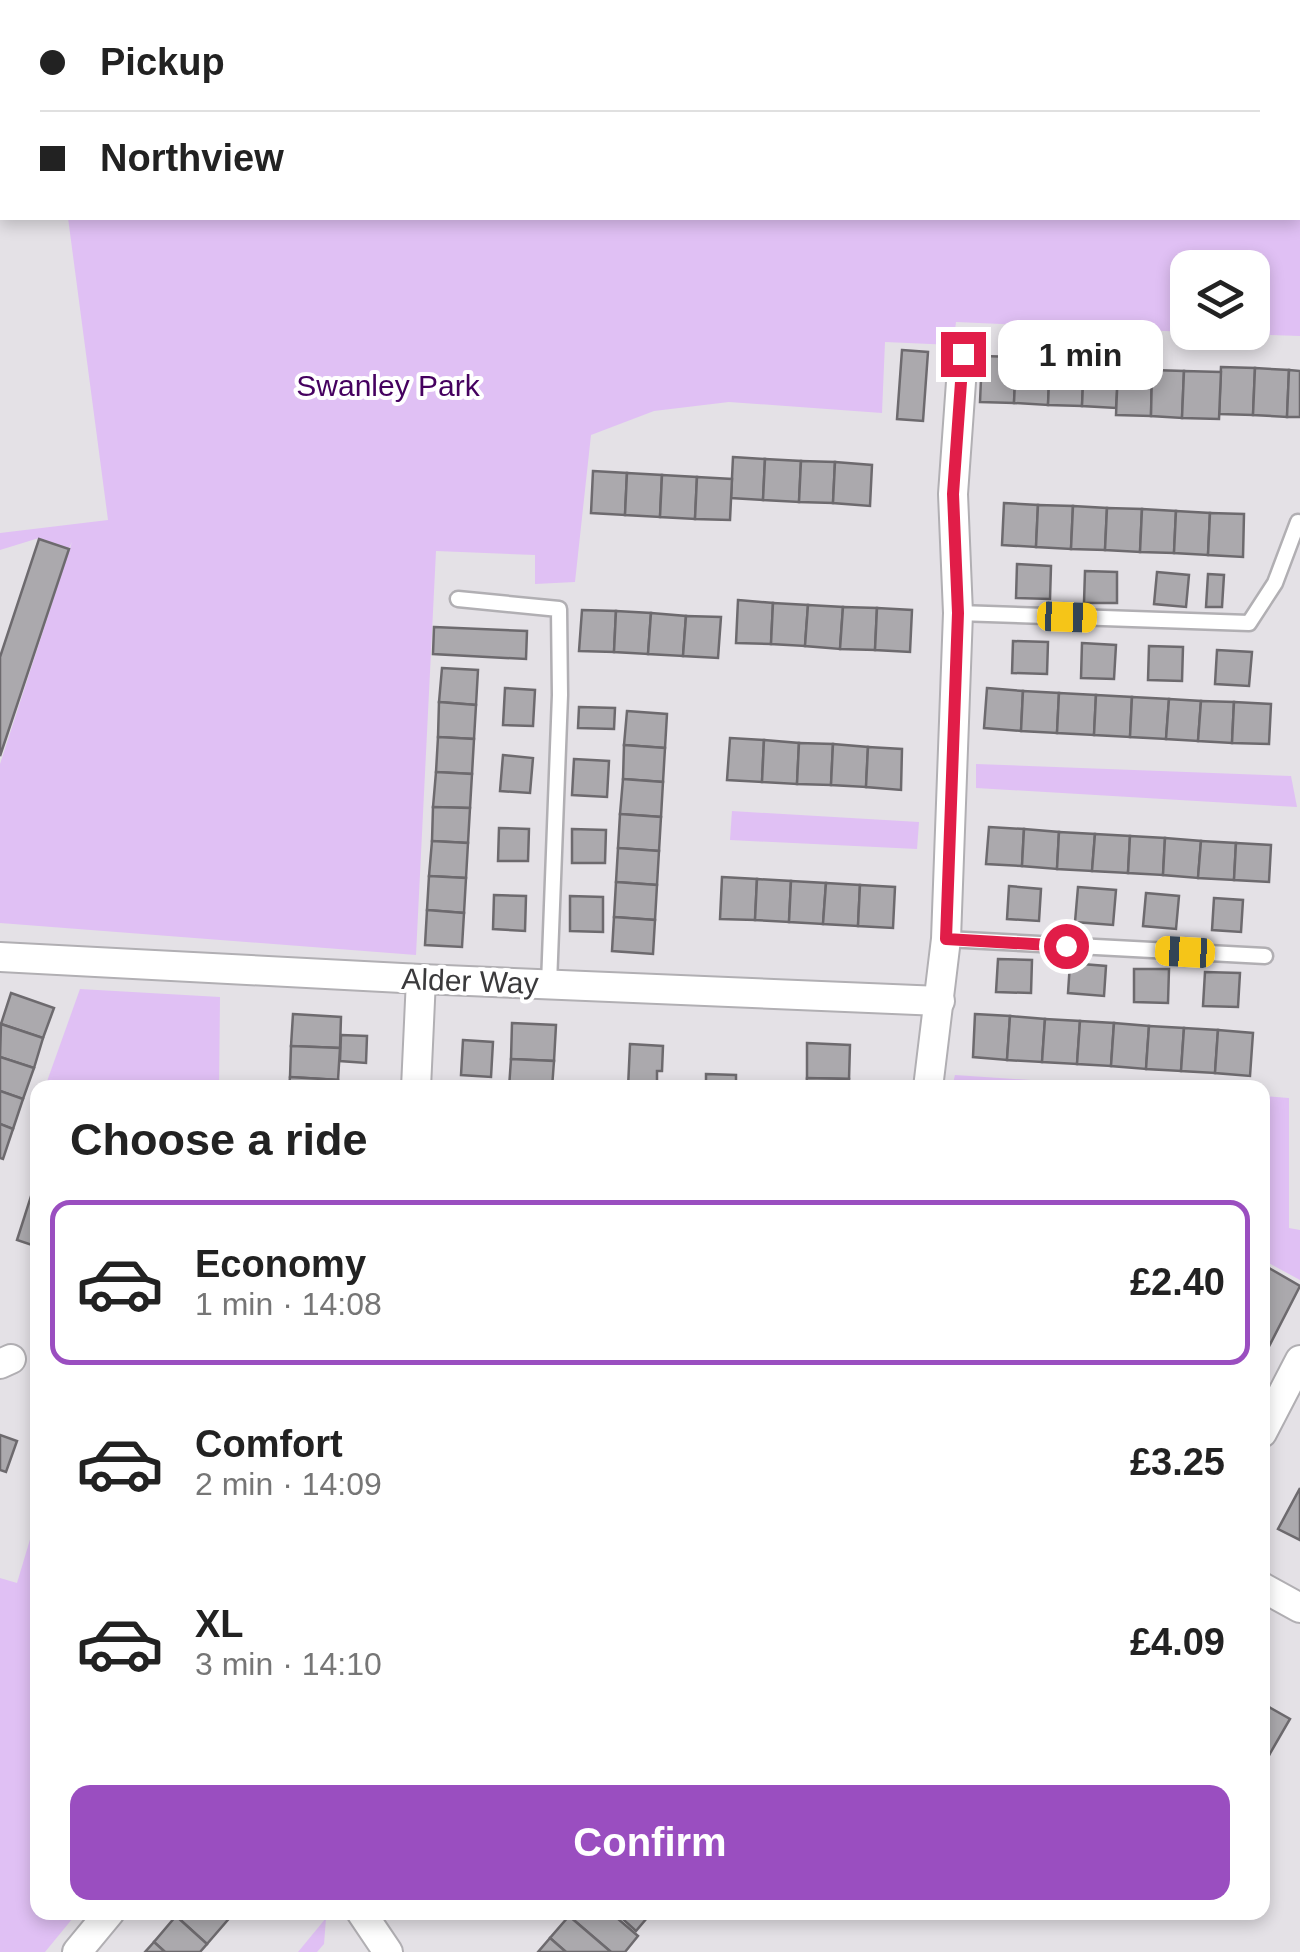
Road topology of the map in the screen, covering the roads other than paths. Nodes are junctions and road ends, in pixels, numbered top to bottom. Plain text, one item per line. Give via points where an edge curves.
1 (963, 354) dead end
2 (1298, 522) dead end
3 (458, 599) dead end
4 (958, 613) junction
5 (946, 939) junction
6 (1265, 956) dead end
7 (0, 957) edge
8 (420, 980) junction
9 (550, 984) junction
10 (940, 1000) junction
11 (416, 1080) edge
12 (929, 1080) edge
13 (1300, 1360) edge
14 (1270, 1418) edge
15 (1270, 1591) edge
16 (1300, 1608) edge
17 (103, 1920) edge
18 (366, 1920) edge
19 (77, 1952) edge
20 (388, 1952) edge

1 - 4 street via 953,494
2 - 4 lane via 1274,583 1248,624
3 - 9 lane via 559,609
4 - 5 street
5 - 6 lane
5 - 10 street
7 - 8 street, Alder Way
8 - 9 street, Alder Way
8 - 11 street
9 - 10 street, Alder Way
10 - 12 street
13 - 14 street
15 - 16 street
17 - 19 street
18 - 20 street

